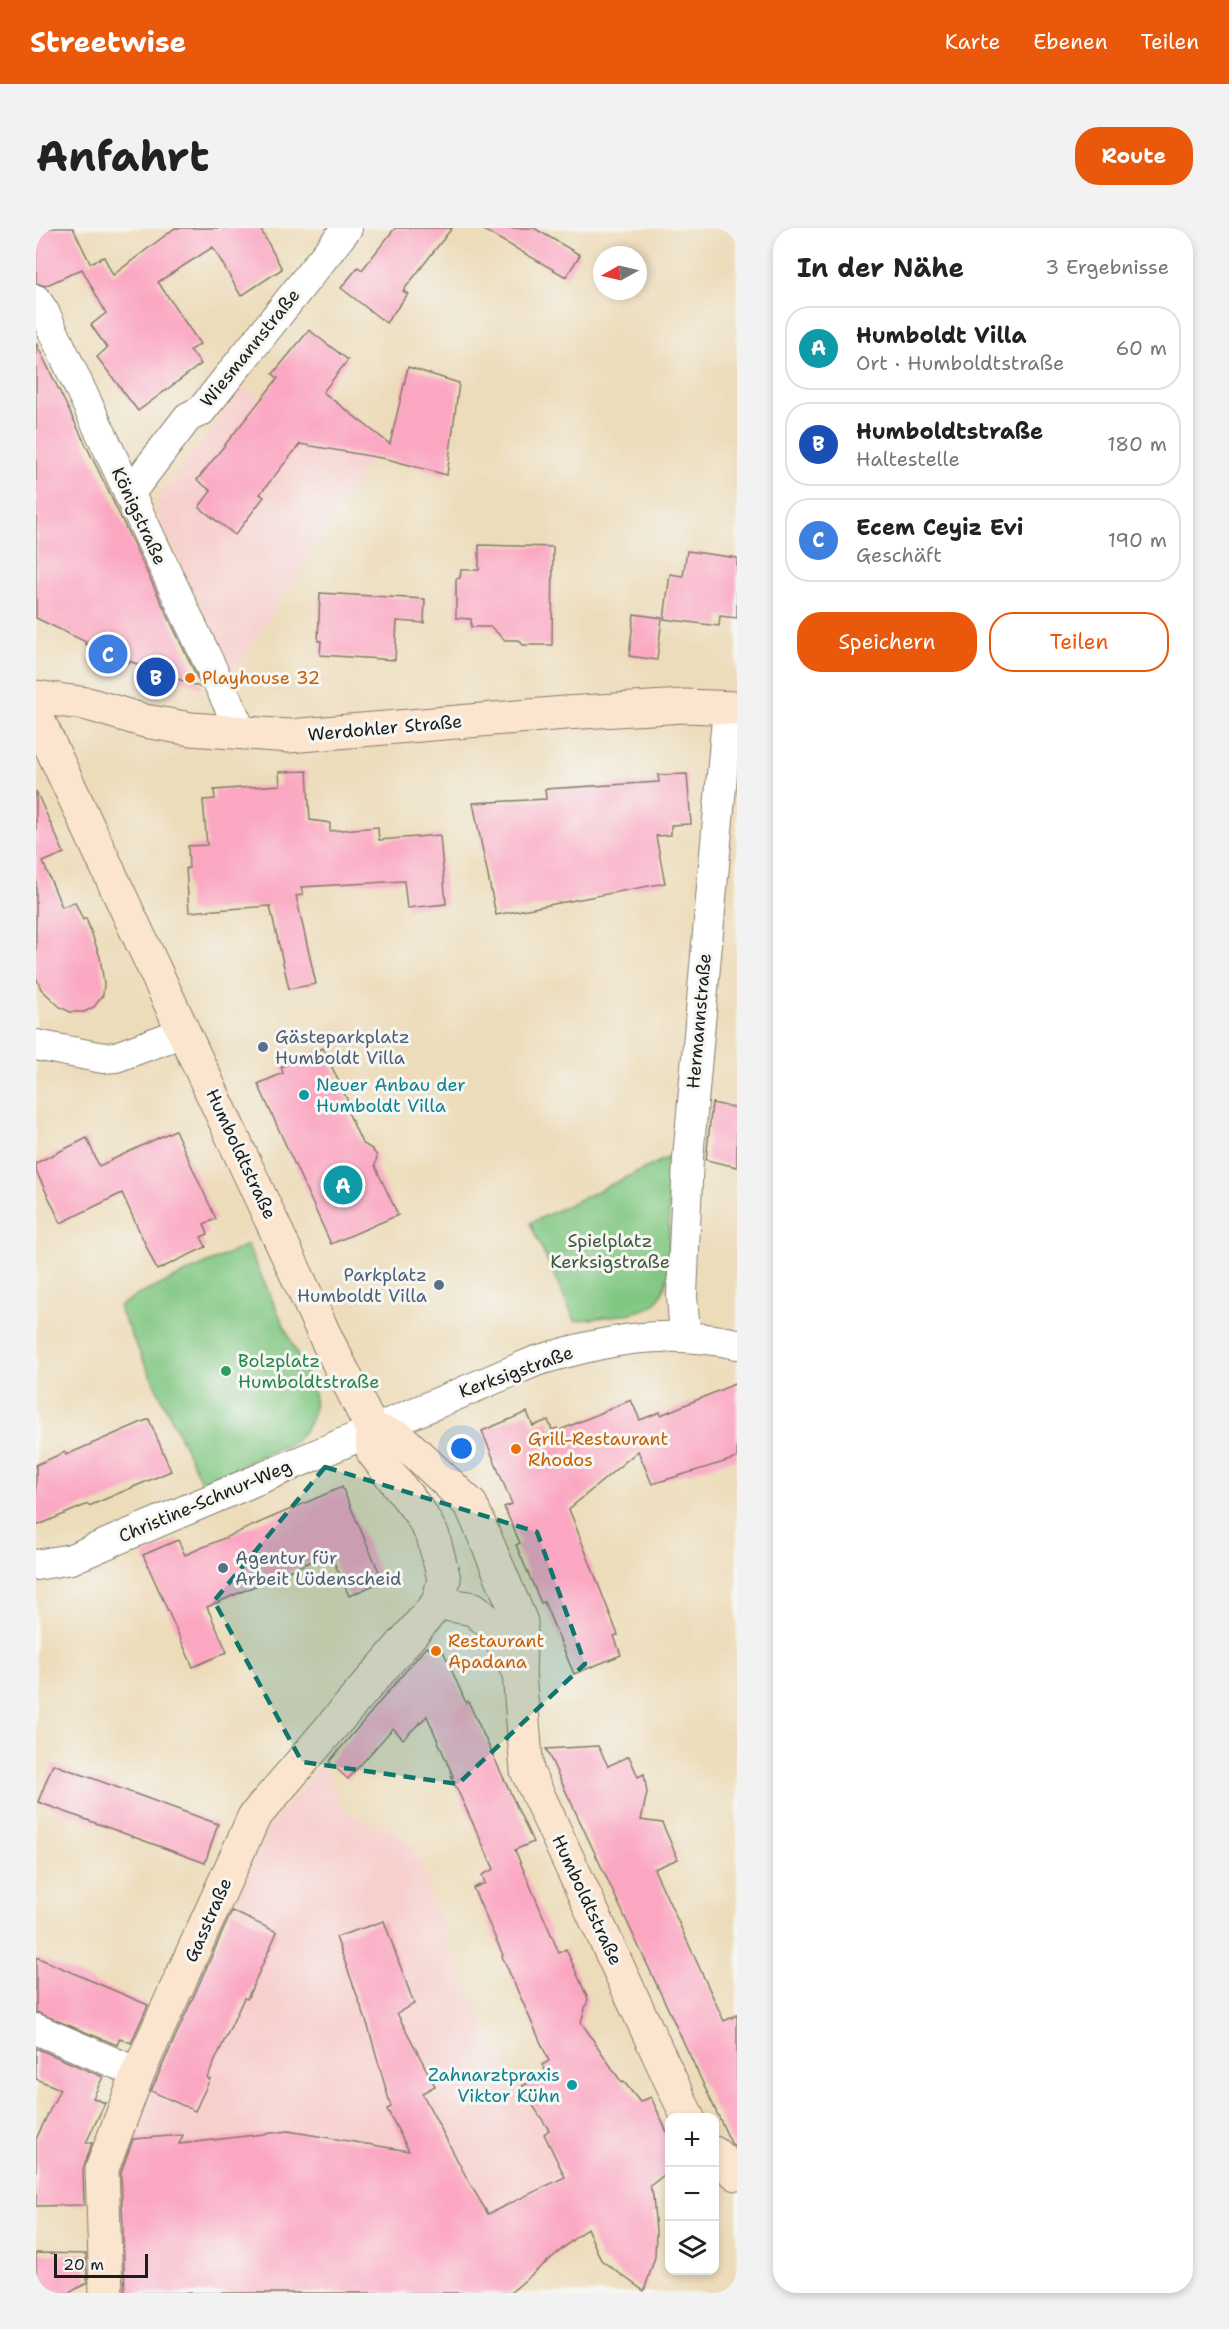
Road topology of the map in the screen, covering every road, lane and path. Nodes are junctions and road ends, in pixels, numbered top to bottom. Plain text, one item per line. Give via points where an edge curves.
1 (347, 228) edge
2 (36, 300) edge
3 (129, 494) junction
4 (36, 697) edge
5 (733, 708) edge
6 (36, 715) edge
7 (242, 733) junction
8 (184, 1032) junction
9 (36, 1045) edge
10 (685, 1335) junction
11 (737, 1344) edge
12 (372, 1429) junction
13 (36, 1565) edge
14 (438, 1603) junction
15 (519, 1673) junction
16 (36, 2029) edge
17 (138, 2073) junction
18 (686, 2113) edge
19 (719, 2158) edge
20 (737, 2174) edge
21 (106, 2293) edge

1 - 3 street, Wiesmannstraße via 201,411 188,417
2 - 3 street, Königstraße
3 - 7 street, Königstraße
4 - 7 street, Werdohler Straße via 88,704 145,721
5 - 7 street, Werdohler Straße via 684,706 565,713 290,736
5 - 10 street, Hermannstraße via 688,1158 682,1296
6 - 8 street, Humboldtstraße
8 - 9 street via 116,1057 102,1058
8 - 12 street, Humboldtstraße
10 - 11 street, Kerksigstraße
10 - 12 street, Kerksigstraße via 625,1338 575,1349 536,1361
12 - 13 street, Christine-Schnur-Weg via 71,1559
12 - 14 street, Humboldtstraße via 373,1452 433,1536 444,1579
12 - 15 street, Humboldtstraße via 400,1437 471,1505 521,1622
14 - 15 street, Humboldtstraße via 474,1609 493,1626
14 - 17 street, Gasstraße via 254,1817
15 - 18 street, Humboldtstraße via 527,1771
16 - 17 street
17 - 21 street, Gasstraße via 102,2169
19 - 20 street

